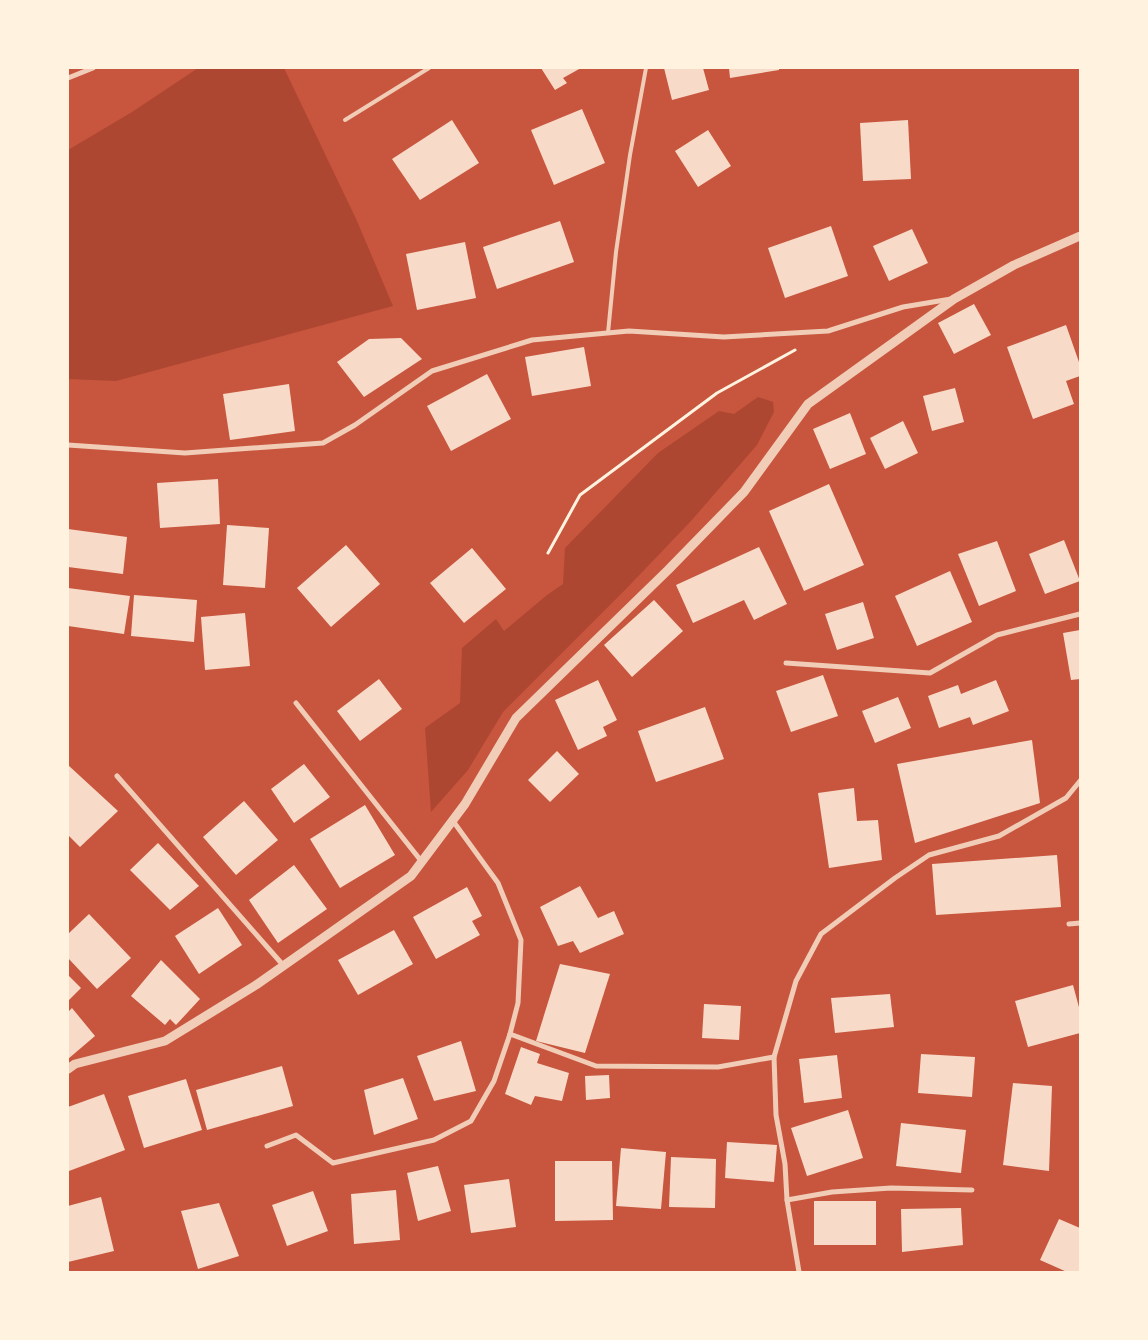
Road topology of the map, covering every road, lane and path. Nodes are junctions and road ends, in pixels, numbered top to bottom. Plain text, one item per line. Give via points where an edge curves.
1 (93, 68) edge
2 (429, 68) edge
3 (646, 68) edge
4 (68, 78) edge
5 (346, 120) dead end
6 (1080, 236) edge
7 (954, 299) junction
8 (828, 331) junction
9 (608, 333) junction
10 (68, 445) edge
11 (548, 553) dead end
12 (1080, 614) edge
13 (786, 664) dead end
14 (296, 703) dead end
15 (117, 776) dead end
16 (1080, 781) edge
17 (453, 821) junction
18 (422, 862) junction
19 (1080, 923) edge
20 (1069, 924) dead end
21 (283, 965) junction
22 (510, 1034) junction
23 (774, 1057) junction
24 (68, 1069) edge
25 (267, 1146) dead end
26 (972, 1190) dead end
27 (787, 1200) junction
28 (799, 1272) edge

1 - 4 street
2 - 5 lane
3 - 9 lane via 628,165
6 - 7 street via 1014,265
7 - 8 street via 903,307
7 - 17 street via 808,404 744,492 516,718
8 - 9 street via 724,337 629,331
8 - 11 path via 716,393 580,494
9 - 10 street via 532,340 432,370 355,425 323,443 185,453
12 - 13 street via 997,635 930,674
14 - 18 street
15 - 21 street
16 - 23 street via 1066,798 999,836 929,855 821,934 796,980
17 - 18 street
17 - 22 street via 498,883 521,940 518,1003
18 - 21 street via 411,876
19 - 20 street
21 - 24 street via 164,1041 75,1064
22 - 23 street via 596,1066 718,1067
22 - 25 street via 494,1081 471,1121 434,1140 333,1163 296,1135
23 - 27 street via 776,1114 785,1164
26 - 27 street via 891,1188 832,1192
27 - 28 street

